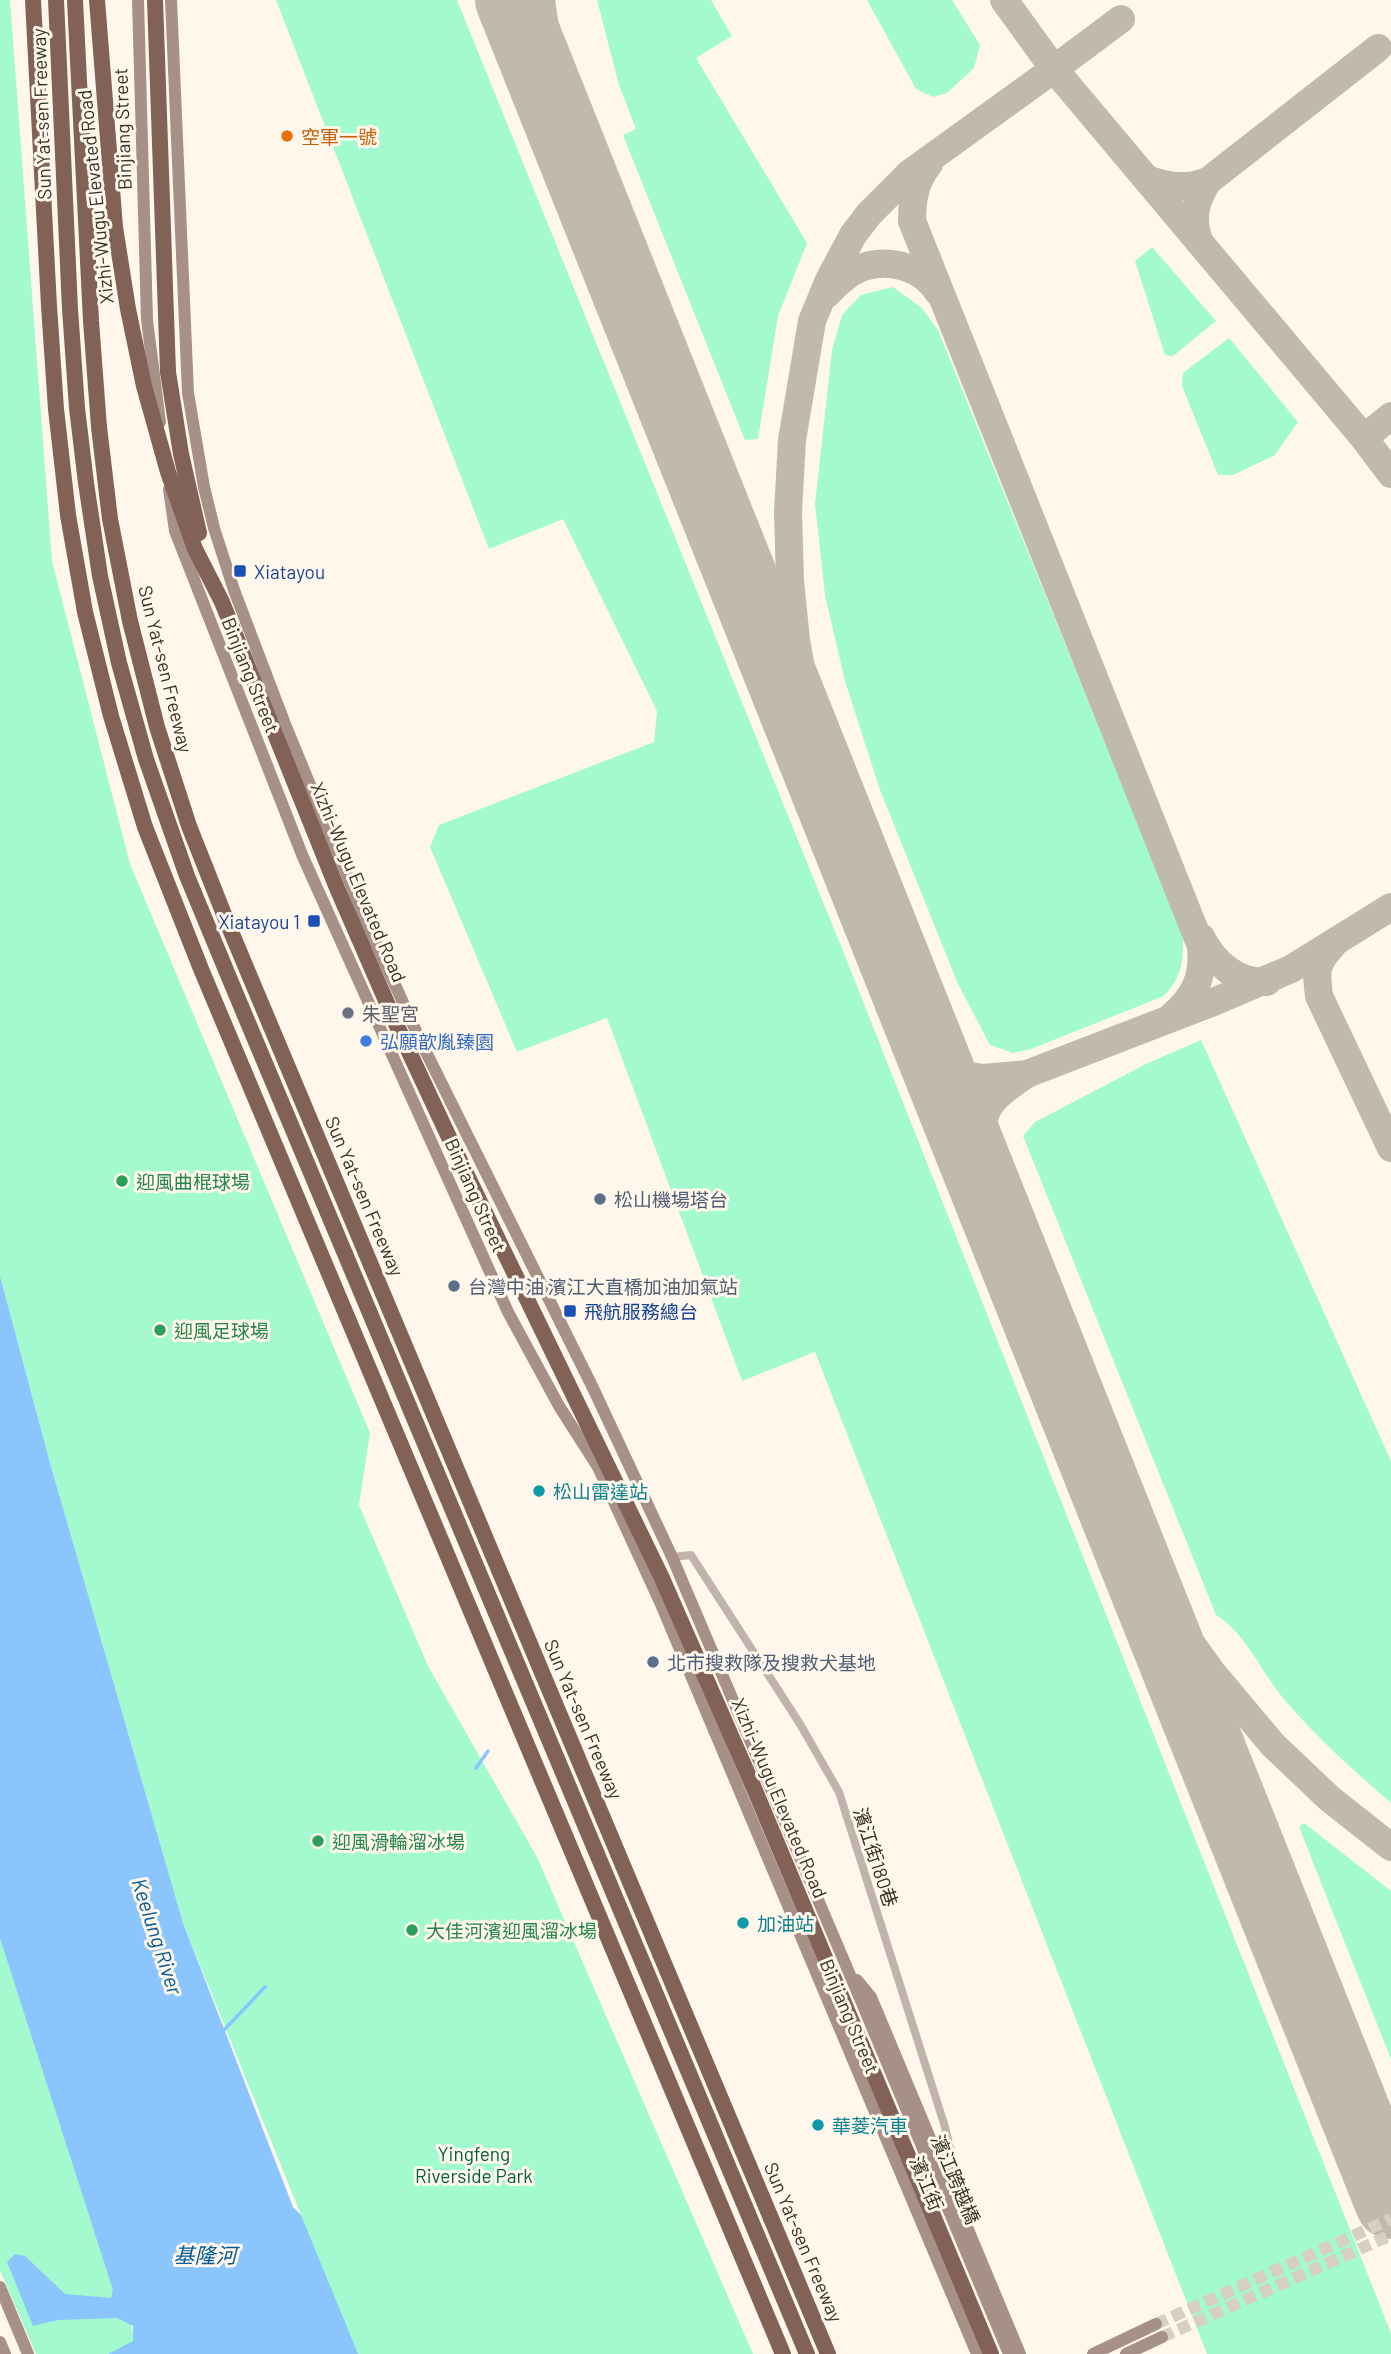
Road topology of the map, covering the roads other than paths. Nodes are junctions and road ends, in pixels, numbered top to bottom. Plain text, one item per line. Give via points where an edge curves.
1 (33, 0) edge
2 (56, 0) edge
3 (75, 0) edge
4 (96, 0) edge
5 (138, 0) edge
6 (155, 0) edge
7 (171, 0) edge
8 (188, 393) junction
9 (157, 396) junction
10 (222, 602) junction
11 (576, 1352) junction
12 (538, 1370) junction
13 (671, 1557) junction
14 (790, 1911) junction
15 (845, 1966) junction
16 (868, 2018) joint
17 (965, 2219) junction
18 (0, 2287) edge
19 (0, 2306) edge
20 (1156, 2325) tunnel mouth
21 (1162, 2337) tunnel mouth
22 (0, 2342) edge
23 (5, 2354) edge
24 (20, 2354) edge
25 (28, 2354) edge
26 (783, 2354) edge
27 (807, 2354) edge
28 (828, 2354) edge
29 (975, 2354) edge
30 (991, 2354) edge
31 (1009, 2354) edge
32 (1020, 2354) edge
33 (1093, 2354) edge
34 (1126, 2354) edge

1 - 26 highway, bridge via 49,306 68,515 104,690 145,827
2 - 27 highway, Sun Yat-sen Freeway, bridge via 70,309 86,483 100,576 146,759 233,987
3 - 28 highway, Sun Yat-sen Freeway, bridge via 99,427 110,519 157,727 227,922
4 - 10 highway, Xizhi-Wugu Elevated Road, bridge via 115,227 144,386 195,549
5 - 9 main road, Binjiang Street via 147,320
6 - 10 highway, bridge via 168,372 181,454
7 - 8 main road, Binjiang Street
8 - 9 main road
8 - 11 main road, Binjiang Street via 214,528 285,724 420,1040
9 - 12 main road, Binjiang Street via 175,531 218,645 303,857
10 - 30 highway, Xizhi-Wugu Elevated Road, bridge via 397,1026 661,1576
11 - 12 main road
11 - 13 main road, Binjiang Street
12 - 14 main road, Binjiang Street via 598,1467 640,1557
13 - 15 main road, Binjiang Street
13 - 17 street, 濱江街180巷 via 691,1555 839,1792 945,2127
14 - 29 main road, 濱江街
14 - 29 main road, Binjiang Street via 806,1961
15 - 16 main road, Binjiang Street
15 - 17 main road, Binjiang Street via 871,1997
16 - 31 main road, 濱江跨越橋
17 - 32 main road, Binjiang Street
18 - 25 main road
19 - 24 main road
20 - 33 main road
21 - 34 main road
22 - 23 main road

